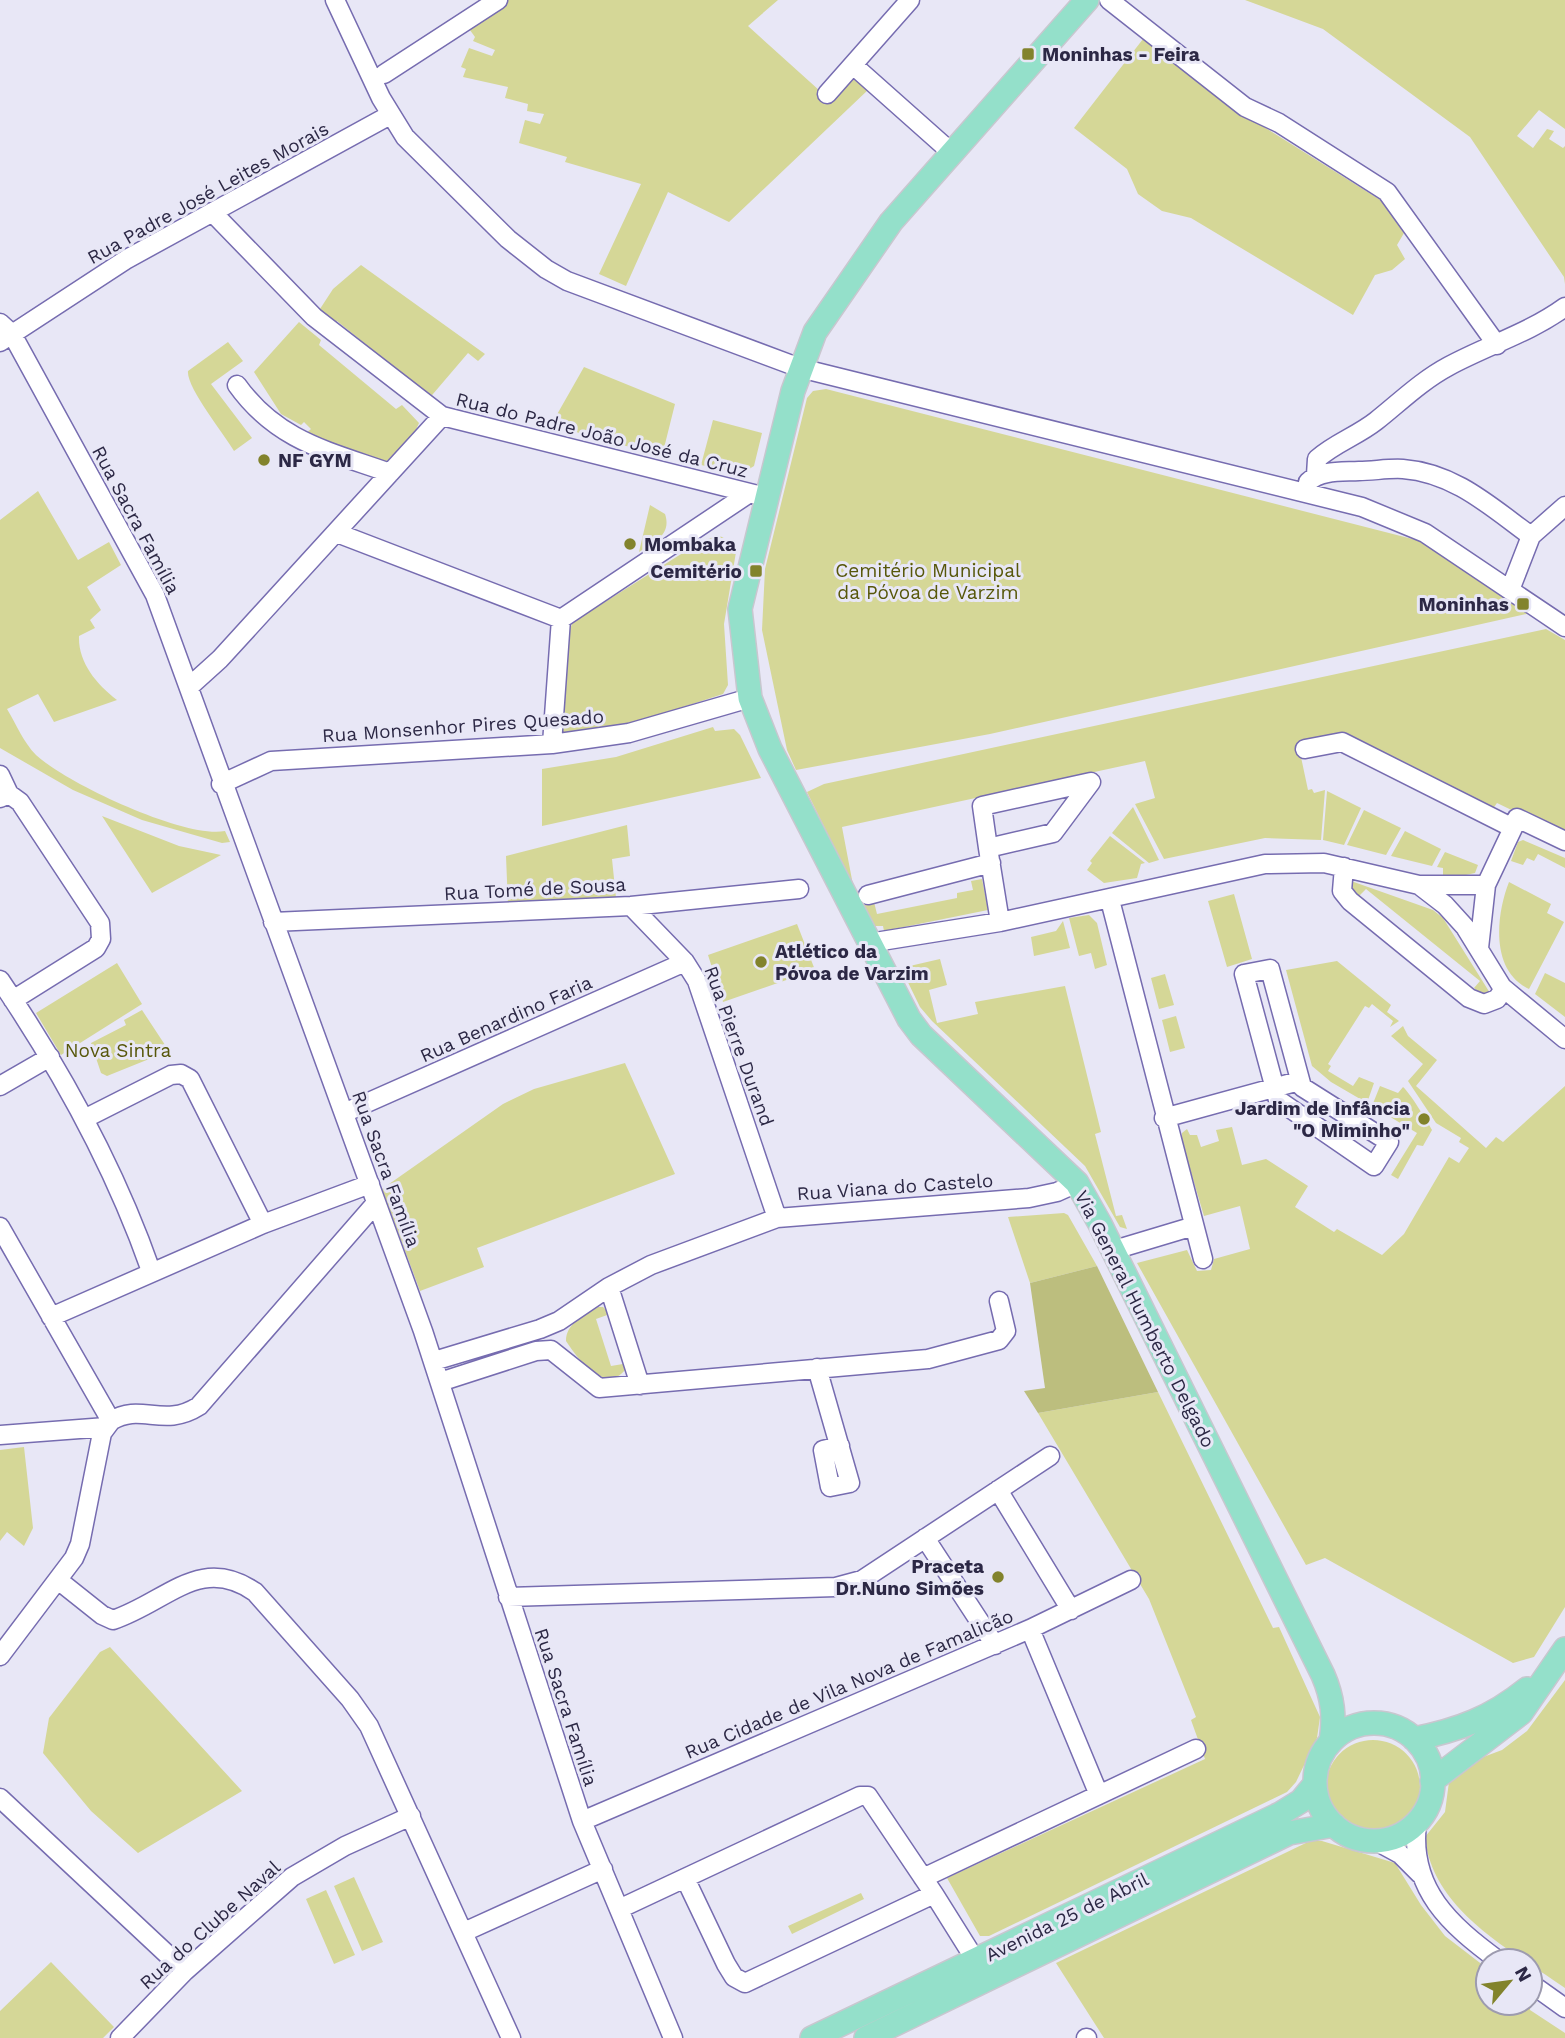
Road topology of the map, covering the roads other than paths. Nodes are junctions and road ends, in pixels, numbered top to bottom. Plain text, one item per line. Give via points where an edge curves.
1 (335, 0) edge
2 (498, 0) edge
3 (910, 0) edge
4 (1087, 0) edge
5 (1109, 0) edge
6 (363, 59) junction
7 (853, 65) junction
8 (384, 74) junction
9 (827, 94) dead end
10 (381, 98) junction
11 (390, 115) junction
12 (952, 153) junction
13 (212, 212) junction
14 (1565, 307) edge
15 (4, 333) edge
16 (1497, 345) junction
17 (800, 368) junction
18 (237, 385) dead end
19 (442, 416) junction
20 (390, 473) junction
21 (1316, 475) junction
22 (1301, 492) junction
23 (757, 496) junction
24 (1565, 506) edge
25 (337, 533) junction
26 (1531, 536) junction
27 (1510, 590) junction
28 (561, 618) junction
29 (1565, 627) edge
30 (188, 687) junction
31 (750, 698) junction
32 (552, 744) junction
33 (1305, 749) dead end
34 (0, 775) edge
35 (221, 784) junction
36 (4, 796) edge
37 (1513, 828) junction
38 (1565, 841) edge
39 (990, 855) junction
40 (1344, 867) junction
41 (1419, 885) junction
42 (1486, 885) junction
43 (799, 889) dead end
44 (868, 895) dead end
45 (1110, 900) junction
46 (631, 906) junction
47 (273, 922) junction
48 (1000, 922) junction
49 (869, 943) junction
50 (1479, 948) junction
51 (685, 962) junction
52 (0, 981) edge
53 (1504, 989) junction
54 (13, 1000) junction
55 (1565, 1039) edge
56 (50, 1057) junction
57 (1299, 1081) junction
58 (0, 1086) edge
59 (1273, 1088) junction
60 (344, 1113) junction
61 (1164, 1118) junction
62 (84, 1119) junction
63 (1077, 1183) junction
64 (370, 1184) junction
65 (376, 1203) junction
66 (777, 1218) junction
67 (262, 1224) junction
68 (1194, 1226) junction
69 (0, 1227) edge
70 (1114, 1250) junction
71 (1203, 1259) dead end
72 (151, 1271) junction
73 (609, 1287) junction
74 (999, 1301) dead end
75 (51, 1317) junction
76 (535, 1330) junction
77 (543, 1350) junction
78 (434, 1361) junction
79 (817, 1368) junction
80 (440, 1382) junction
81 (640, 1385) junction
82 (109, 1424) junction
83 (0, 1435) edge
84 (840, 1447) dead end
85 (1050, 1456) dead end
86 (998, 1490) junction
87 (925, 1538) junction
88 (58, 1580) junction
89 (1131, 1580) dead end
90 (508, 1597) junction
91 (1071, 1609) junction
92 (1030, 1629) junction
93 (995, 1644) junction
94 (0, 1656) edge
95 (1560, 1658) edge
96 (1331, 1693) junction
97 (1372, 1723) junction
98 (1414, 1740) junction
99 (1331, 1742) junction
100 (1196, 1749) dead end
101 (1432, 1781) junction
102 (1315, 1784) junction
103 (1099, 1795) junction
104 (0, 1798) edge
105 (411, 1816) junction
106 (582, 1821) junction
107 (1417, 1823) junction
108 (1334, 1825) junction
109 (1376, 1841) junction
110 (603, 1869) junction
111 (1420, 1874) junction
112 (685, 1878) junction
113 (923, 1878) junction
114 (934, 1894) junction
115 (619, 1909) junction
116 (464, 1932) junction
117 (1480, 1947) edge
118 (976, 1961) junction
119 (185, 1972) junction
120 (1544, 1993) edge
121 (1565, 2008) edge
122 (120, 2038) edge
123 (511, 2038) edge
124 (673, 2038) edge
125 (812, 2038) edge
126 (866, 2038) edge

1 - 6 street
2 - 8 street
3 - 7 street
4 - 12 main road, Via General Humberto Delgado
5 - 16 street via 1245,107 1279,123 1387,192
6 - 8 street
6 - 10 street
7 - 9 street
7 - 12 street
8 - 10 street
10 - 11 street
11 - 13 street, Rua Padre José Leites Morais
11 - 17 street via 405,136 508,239 546,269 629,307
12 - 17 main road, Via General Humberto Delgado via 891,222 815,332
13 - 15 street, Rua Padre José Leites Morais
13 - 19 street, Rua do Padre João José da Cruz via 314,317
14 - 16 street
15 - 30 street, Rua Sacra Família via 155,595
16 - 21 street via 1432,376 1358,434 1331,447 1317,459
17 - 22 street
17 - 23 main road, Via General Humberto Delgado
18 - 20 street via 270,423 308,444
19 - 20 street
19 - 23 street, Rua do Padre João José da Cruz
20 - 25 street
21 - 22 street
21 - 26 street via 1402,469 1425,474 1475,493
22 - 27 street via 1362,508 1425,533
23 - 28 street
23 - 31 main road, Via General Humberto Delgado via 740,609
24 - 26 street
25 - 28 street
25 - 30 street via 220,659
26 - 27 street
27 - 29 street
28 - 32 street
30 - 35 street, Rua Sacra Família
31 - 32 street, Rua Monsenhor Pires Quesado via 629,733
31 - 49 main road, Via General Humberto Delgado via 770,749
32 - 35 street, Rua Monsenhor Pires Quesado via 271,761
33 - 37 street via 1342,742
34 - 36 street
35 - 47 street, Rua Sacra Família
36 - 54 street via 20,802 101,930 96,948
37 - 38 street via 1517,818
37 - 42 street
39 - 39 street via 1053,833 1091,782 982,806
39 - 44 street
39 - 48 street
40 - 41 street
40 - 45 street via 1265,864
40 - 53 street via 1342,891 1350,901 1469,998 1484,1004 1497,999
41 - 42 street
41 - 50 street via 1445,905
42 - 50 street
43 - 46 street, Rua Tomé de Sousa
45 - 48 street
45 - 61 street
46 - 47 street, Rua Tomé de Sousa
46 - 51 street, Rua Pierre Durand
47 - 60 street, Rua Sacra Família
48 - 49 street
49 - 63 main road, Via General Humberto Delgado via 921,1035
50 - 53 street
51 - 60 street, Rua Benardino Faria
51 - 66 street, Rua Pierre Durand via 697,981
52 - 54 street
53 - 55 street
54 - 56 street
56 - 58 street
56 - 62 street
57 - 59 street
57 - 59 street via 1270,969 1244,974
57 - 59 street via 1389,1142 1374,1166 1278,1100
59 - 61 street
60 - 64 street, Rua Sacra Família
61 - 68 street
62 - 67 street via 171,1074 190,1079
62 - 72 street
63 - 66 street, Rua Viana do Castelo via 1029,1198
63 - 70 main road, Via General Humberto Delgado
64 - 65 street, Rua Sacra Família
64 - 67 street
65 - 78 street, Rua Sacra Família
65 - 82 street via 199,1406 165,1418 121,1415
66 - 73 street, Rua Viana do Castelo via 651,1265
67 - 72 street
68 - 70 street
68 - 71 street
69 - 75 street
70 - 96 main road, Via General Humberto Delgado
72 - 75 street
73 - 76 street, Rua Viana do Castelo via 559,1321
73 - 81 street
74 - 79 street via 1006,1331 999,1340 928,1359
75 - 82 street
76 - 77 street
76 - 78 street, Rua Viana do Castelo
77 - 80 street
77 - 81 street via 599,1388
78 - 80 street, Rua Sacra Família
79 - 81 street
79 - 84 street
80 - 90 street, Rua Sacra Família
82 - 83 street
82 - 88 street via 96,1457 80,1544
85 - 86 street
86 - 87 street
86 - 91 street
87 - 90 street via 862,1580 836,1587
87 - 93 street
88 - 94 street
88 - 105 street via 113,1620 206,1576 239,1581 255,1592 361,1713
89 - 91 street, Rua Cidade de Vila Nova de Famalicão
90 - 106 street, Rua Sacra Família
91 - 92 street, Rua Cidade de Vila Nova de Famalicão
92 - 93 street, Rua Cidade de Vila Nova de Famalicão
92 - 103 street
93 - 106 street, Rua Cidade de Vila Nova de Famalicão
95 - 98 main road via 1508,1704 1455,1731
95 - 101 main road via 1521,1713
96 - 97 main road, Via General Humberto Delgado via 1347,1711
96 - 99 main road, Via General Humberto Delgado
97 - 98 main road via 1394,1728
97 - 99 main road via 1356,1726
98 - 101 main road via 1430,1765
99 - 102 main road via 1322,1754
100 - 103 street
101 - 107 main road via 1431,1796
102 - 108 main road via 1324,1814
102 - 118 main road, Avenida 25 de Abril via 1301,1801 1280,1814
103 - 113 street
104 - 119 street
105 - 116 street
105 - 119 street, Rua do Clube Naval via 292,1877
106 - 110 street, Rua Sacra Família
107 - 109 main road via 1405,1833
107 - 111 street via 1414,1846
108 - 109 main road via 1353,1837
108 - 126 main road, Avenida 25 de Abril via 1289,1833
109 - 111 street via 1400,1854
110 - 115 street, Rua Sacra Família
110 - 116 street
111 - 117 street via 1435,1903
112 - 113 street via 868,1796
112 - 114 street via 730,1971 745,1983
112 - 115 street
113 - 114 street
114 - 118 street
115 - 124 street, Rua Sacra Família
116 - 123 street
118 - 125 main road, Avenida 25 de Abril
119 - 122 street, Rua do Clube Naval
120 - 121 street

